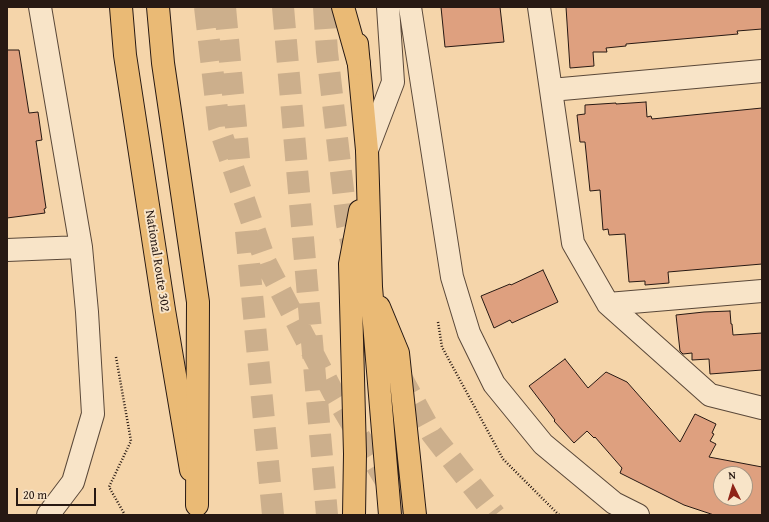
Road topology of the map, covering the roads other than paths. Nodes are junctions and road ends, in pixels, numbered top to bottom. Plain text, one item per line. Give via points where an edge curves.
1 (40, 7) edge
2 (121, 7) edge
3 (158, 7) edge
4 (342, 7) edge
5 (353, 7) edge
6 (388, 7) edge
7 (410, 7) edge
8 (539, 7) edge
9 (359, 64) junction
10 (762, 71) edge
11 (552, 90) junction
12 (368, 159) junction
13 (81, 247) junction
14 (7, 250) edge
15 (371, 287) junction
16 (762, 291) edge
17 (608, 304) junction
18 (762, 408) edge
19 (198, 510) edge
20 (48, 515) edge
21 (354, 515) edge
22 (390, 515) edge
23 (416, 515) edge
24 (638, 515) edge

1 - 13 street
2 - 19 highway, National Route 302 via 127,70
3 - 19 highway via 163,63 198,302
4 - 9 highway
5 - 9 highway
6 - 12 street via 393,82
7 - 24 street via 452,277 469,333 494,384 543,444 614,502
8 - 11 street
9 - 12 highway
10 - 11 street
11 - 17 street via 573,243
12 - 15 highway
12 - 21 highway via 350,264
13 - 14 street
13 - 20 street via 93,414 73,482
15 - 22 highway
15 - 23 highway via 398,353
16 - 17 street
17 - 18 street via 710,395

